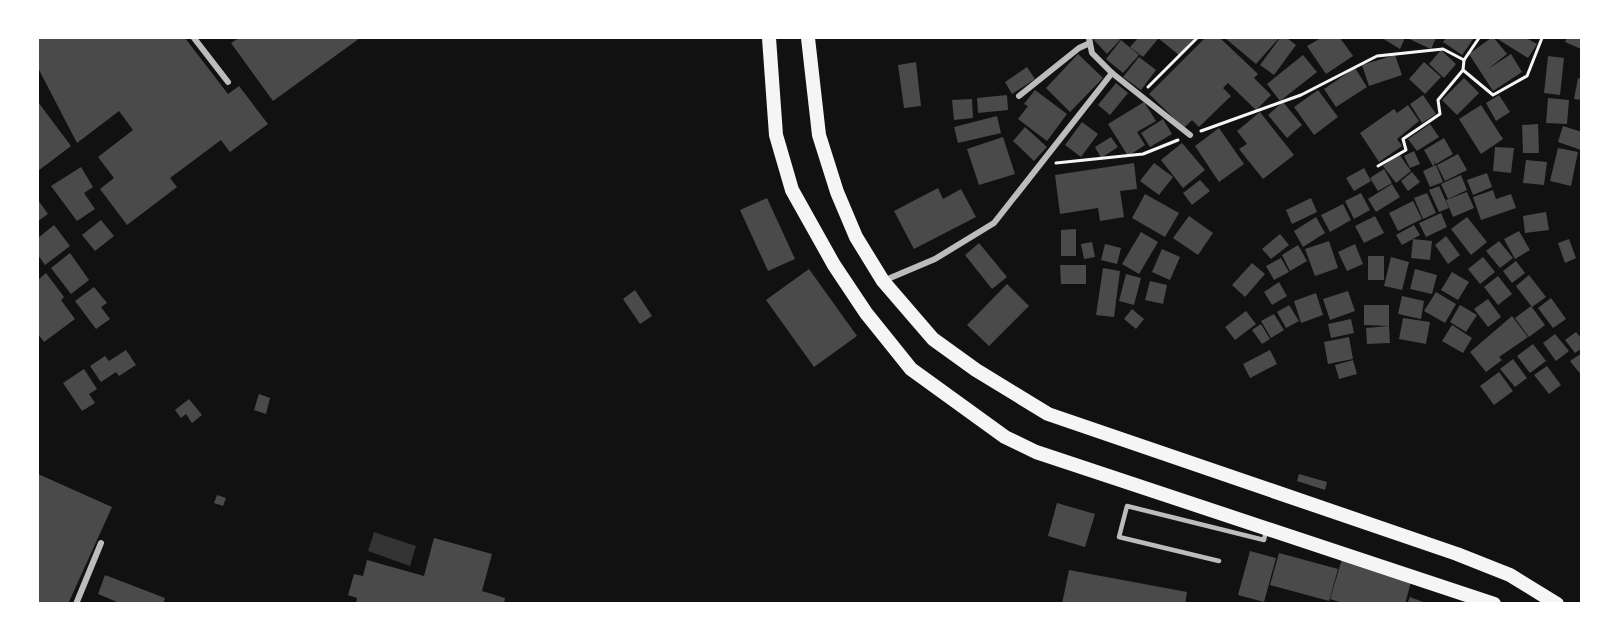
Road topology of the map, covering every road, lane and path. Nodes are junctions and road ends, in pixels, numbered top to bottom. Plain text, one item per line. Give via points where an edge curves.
1 (194, 38) edge
2 (770, 38) edge
3 (808, 38) edge
4 (1197, 38) edge
5 (1479, 38) edge
6 (1542, 38) edge
7 (1090, 40) edge
8 (1464, 60) junction
9 (1463, 70) junction
10 (1112, 73) junction
11 (228, 82) dead end
12 (1141, 95) junction
13 (1019, 96) dead end
14 (1190, 135) junction
15 (1042, 163) junction
16 (1378, 166) dead end
17 (883, 281) junction
18 (1266, 530) junction
19 (101, 543) dead end
20 (1219, 561) dead end
21 (76, 603) edge
22 (1494, 603) edge
23 (1557, 603) edge

1 - 11 street
2 - 18 main road via 776,135 792,190 834,265 911,369 1005,437 1036,452
3 - 17 main road via 819,135 826,158 855,237
4 - 12 path
5 - 8 path
6 - 9 path via 1527,76 1493,95
7 - 10 street via 1092,53
7 - 13 street
8 - 9 path
8 - 14 path via 1443,50 1377,56 1301,96
9 - 16 path via 1438,100 1440,114 1403,139 1406,150
10 - 12 street
10 - 15 street
12 - 14 street
14 - 15 path via 1143,154
15 - 17 street via 994,223 934,259
17 - 23 main road via 933,339 1048,414 1457,554 1510,575
18 - 20 lane via 1264,540 1127,506 1119,537
18 - 22 main road
19 - 21 street

